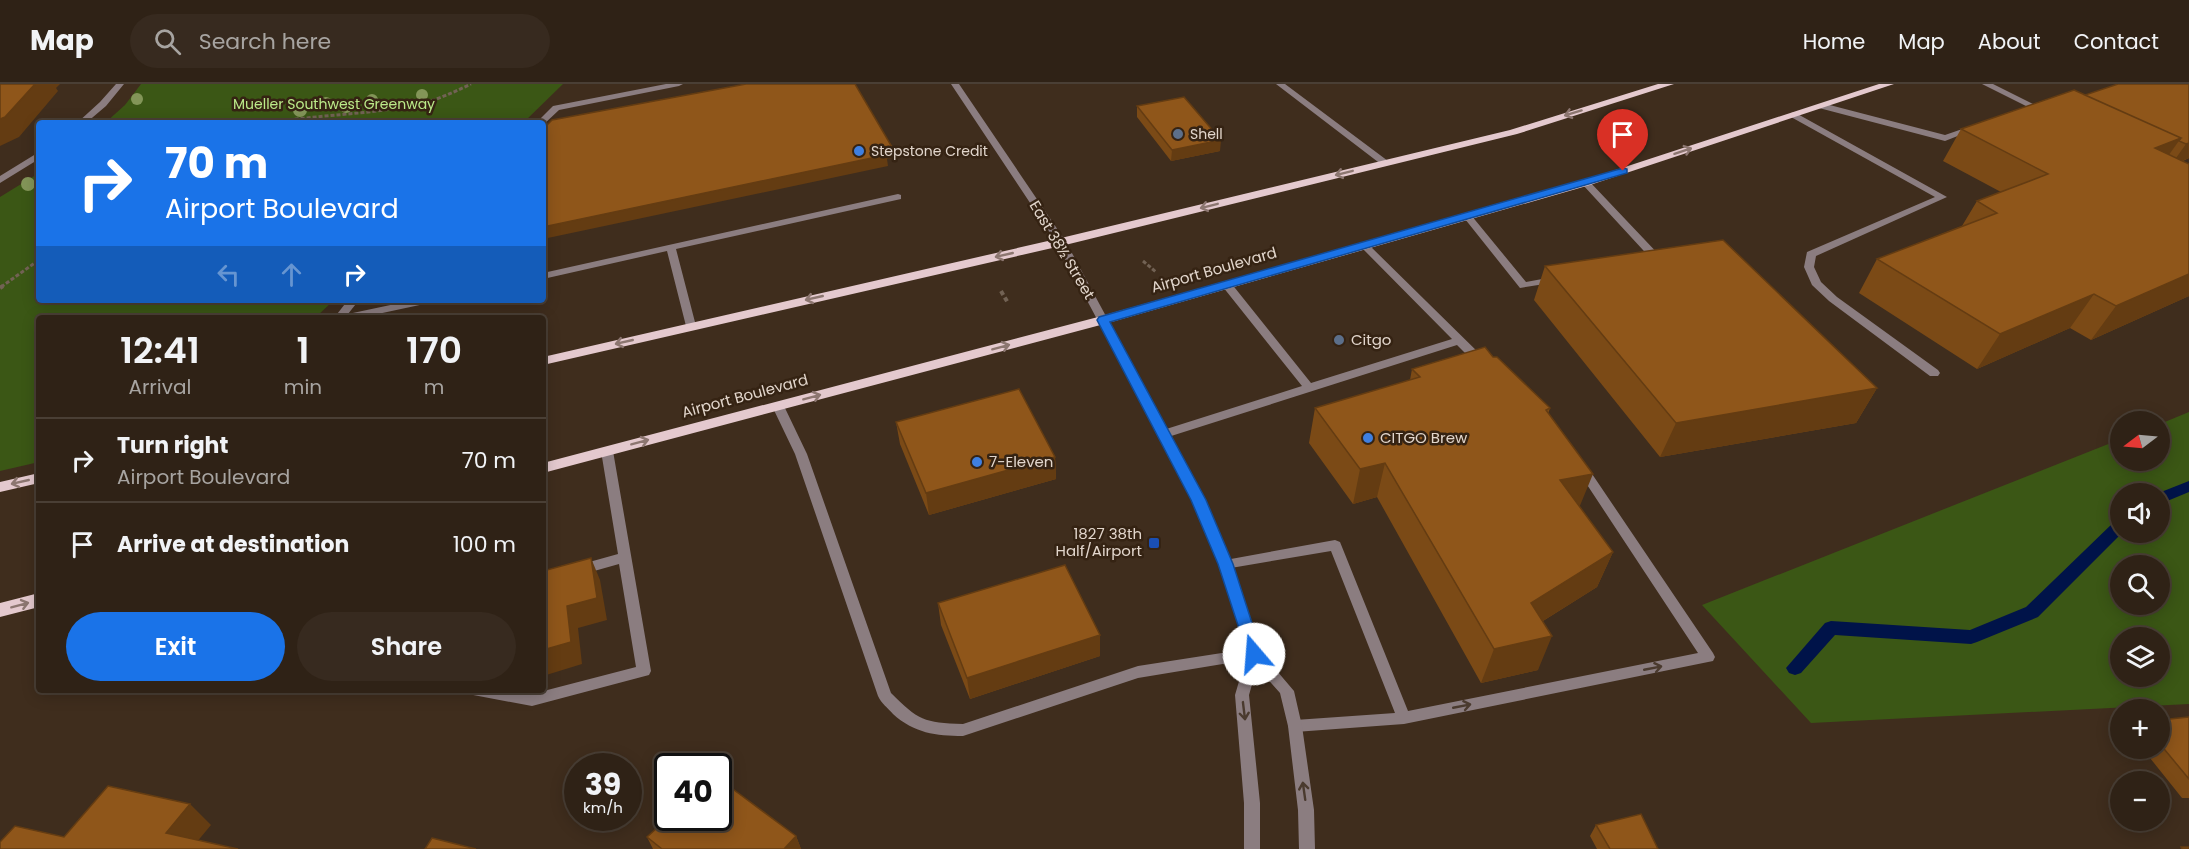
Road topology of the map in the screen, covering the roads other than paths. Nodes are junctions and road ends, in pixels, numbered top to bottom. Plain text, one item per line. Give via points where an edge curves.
1 (120, 84) edge
2 (679, 84) edge
3 (955, 84) edge
4 (1280, 84) edge
5 (1669, 84) edge
6 (1889, 84) edge
7 (1986, 84) edge
8 (1822, 106) junction
9 (2037, 108) junction
10 (2048, 113) edge
11 (1794, 115) junction
12 (2016, 115) edge
13 (84, 120) edge
14 (543, 120) edge
15 (1986, 124) edge
16 (36, 157) edge
17 (1385, 163) junction
18 (0, 180) edge
19 (1586, 183) junction
20 (898, 197) dead end
21 (1468, 217) junction
22 (1061, 242) junction
23 (1365, 246) junction
24 (671, 249) junction
25 (1648, 263) edge
26 (546, 275) edge
27 (1569, 278) edge
28 (1227, 285) junction
29 (352, 303) edge
30 (415, 303) edge
31 (342, 315) edge
32 (358, 315) edge
33 (1103, 320) junction
34 (691, 327) junction
35 (1460, 340) junction
36 (546, 360) edge
37 (1491, 373) edge
38 (1934, 373) dead end
39 (1309, 388) junction
40 (778, 406) junction
41 (1164, 434) junction
42 (607, 451) junction
43 (1569, 455) edge
44 (546, 467) edge
45 (36, 479) edge
46 (0, 487) edge
47 (625, 557) junction
48 (1225, 564) junction
49 (564, 575) edge
50 (36, 601) edge
51 (0, 610) edge
52 (1254, 654) junction
53 (491, 693) edge
54 (1404, 718) junction
55 (1295, 726) junction
56 (1252, 849) edge
57 (1307, 849) edge

1 - 13 street
2 - 14 street via 556,108
3 - 22 street, East 38½ Street
4 - 17 street
5 -> 17 main road via 1513,132
6 - 8 main road, Airport Boulevard
7 - 9 street
8 - 11 main road, Airport Boulevard
8 - 15 street via 1945,138
9 - 10 street
9 - 12 street
19 -> 11 main road, Airport Boulevard
11 - 38 street via 1942,197 1811,254 1809,267 1816,283 1833,299
16 - 18 street
17 -> 22 main road
19 - 21 main road, Airport Boulevard
19 - 25 street via 1659,261
20 - 24 street
21 - 23 main road, Airport Boulevard
21 - 27 street via 1524,286
22 - 33 street, East 38½ Street
22 -> 34 main road
23 - 28 main road, Airport Boulevard
23 - 35 street
24 - 26 street
24 - 34 street
28 - 33 main road, Airport Boulevard
28 - 39 street
29 - 31 street
30 - 32 street
40 -> 33 main road, Airport Boulevard
33 - 41 street, East 38½ Street
34 -> 36 main road
35 - 37 street
35 - 39 street
39 - 41 street
42 -> 40 main road, Airport Boulevard
40 - 52 street via 801,454 885,696 911,723 933,730 963,730 1137,672
41 - 48 street, East 38½ Street
42 - 44 main road, Airport Boulevard
42 - 47 street
54 -> 43 street via 1708,657 1585,471
45 -> 46 main road
47 - 49 street
47 - 53 street via 644,671 532,700
48 - 52 street, East 38½ Street
48 - 54 street via 1335,545
51 -> 50 main road
52 - 55 street, East 38½ Street via 1287,691
52 -> 56 street via 1242,695
54 - 55 street
57 -> 55 street, East 38½ Street

